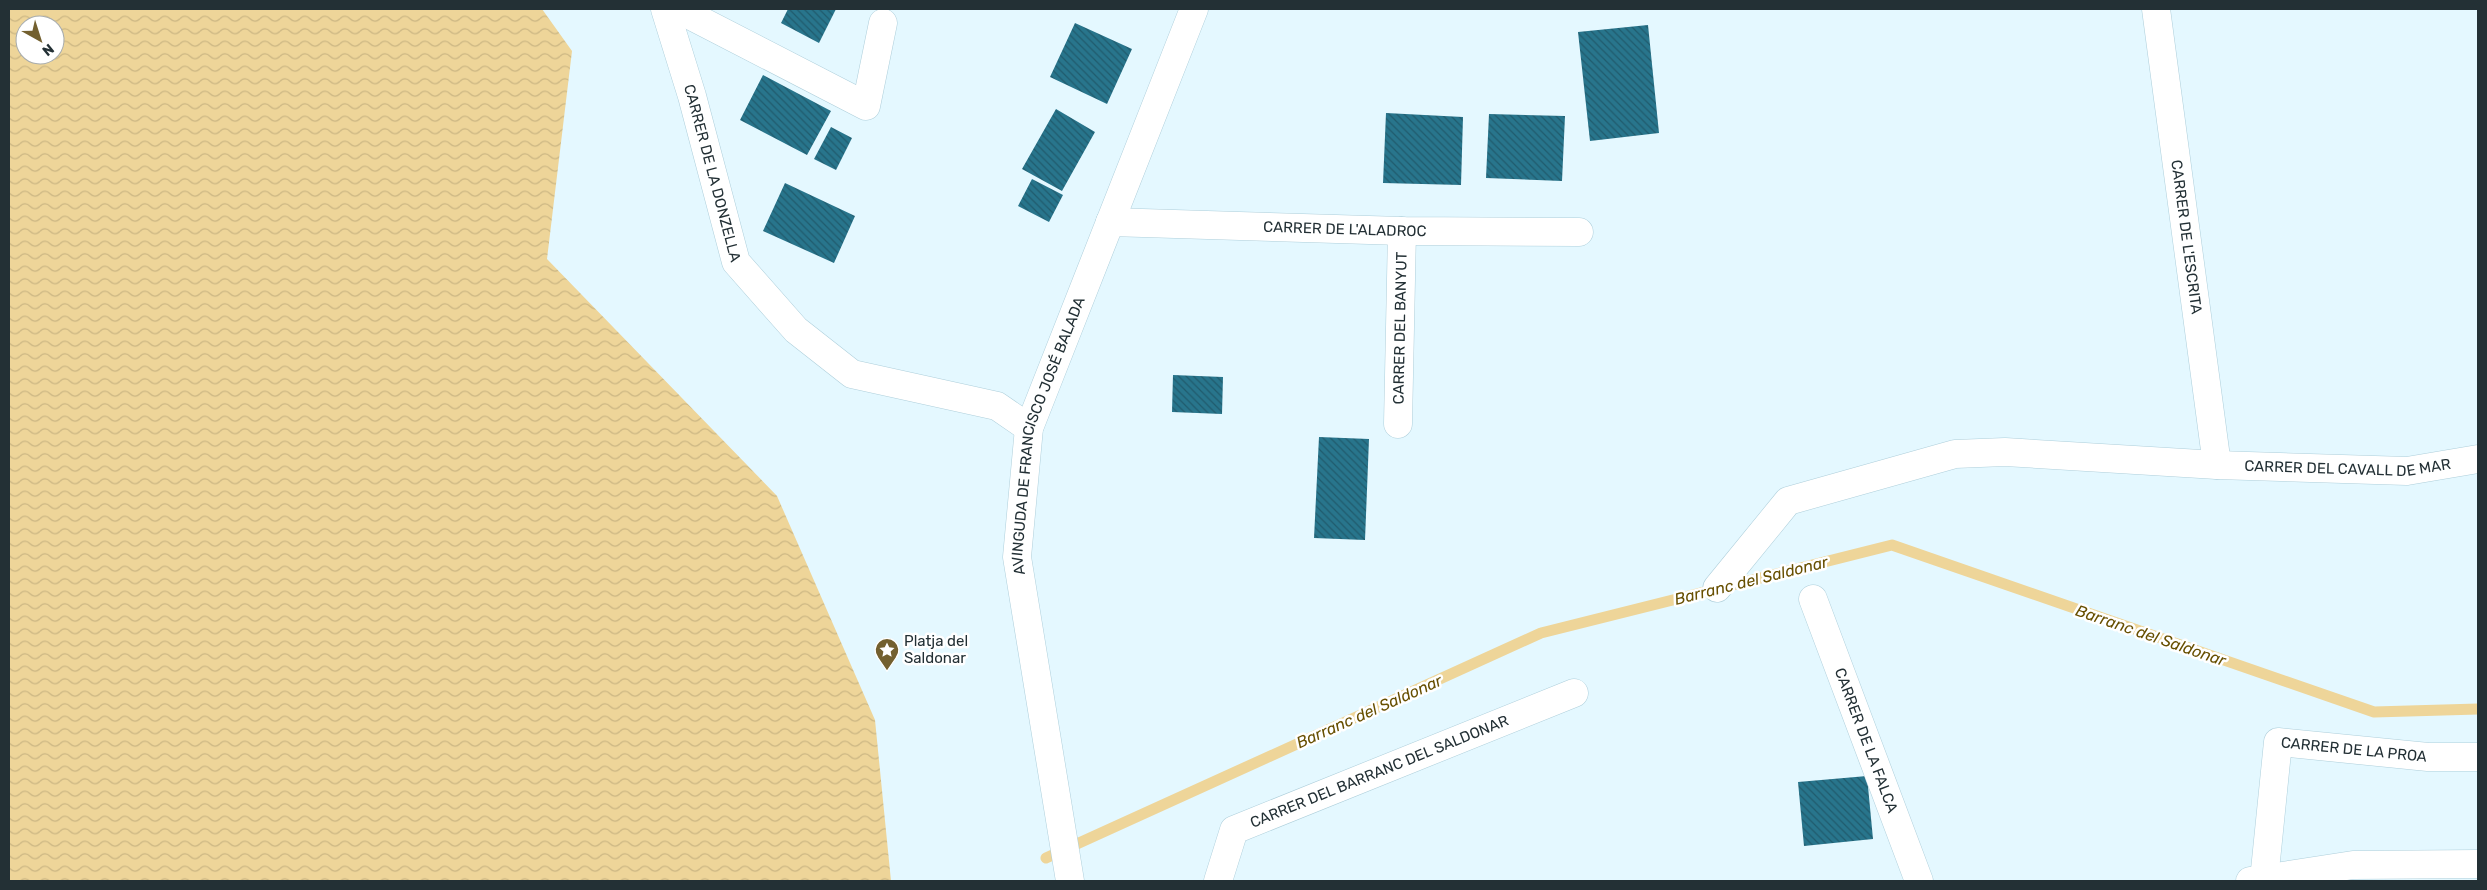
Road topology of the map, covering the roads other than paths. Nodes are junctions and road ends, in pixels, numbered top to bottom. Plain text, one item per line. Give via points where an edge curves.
1 (665, 9) edge
2 (678, 9) edge
3 (1194, 9) edge
4 (2156, 9) edge
5 (883, 23) dead end
6 (1110, 222) junction
7 (1402, 231) junction
8 (1579, 232) dead end
9 (1398, 424) dead end
10 (1029, 428) junction
11 (2478, 459) edge
12 (2217, 465) junction
13 (1717, 588) dead end
14 (1813, 599) dead end
15 (1574, 693) dead end
16 (2478, 758) edge
17 (2478, 864) edge
18 (2257, 880) edge
19 (1070, 881) edge
20 (1218, 881) edge
21 (1919, 881) edge

1 - 10 street, CARRER DE LA DONZELLA via 736,262 796,330 852,374 998,406
2 - 5 street via 866,106
3 - 6 street, AVINGUDA DE FRANCISCO JOSÉ BALADA
4 - 12 street, CARRER DE L'ESCRITA
6 - 7 street, CARRER DE L'ALADROC
6 - 10 street, AVINGUDA DE FRANCISCO JOSÉ BALADA
7 - 8 street, CARRER DE L'ALADROC
7 - 9 street, CARRER DEL BANYUT
10 - 19 street, AVINGUDA DE FRANCISCO JOSÉ BALADA via 1017,557
11 - 12 street, CARRER DEL CAVALL DE MAR via 2407,471
12 - 13 street, CARRER DEL CAVALL DE MAR via 2005,452 1955,454 1788,501
14 - 21 street, CARRER DE LA FALCA
15 - 20 street, CARRER DEL BARRANC DEL SALDONAR via 1234,830
16 - 18 street, CARRER DE LA PROA via 2428,757 2278,742
17 - 18 street via 2353,865

